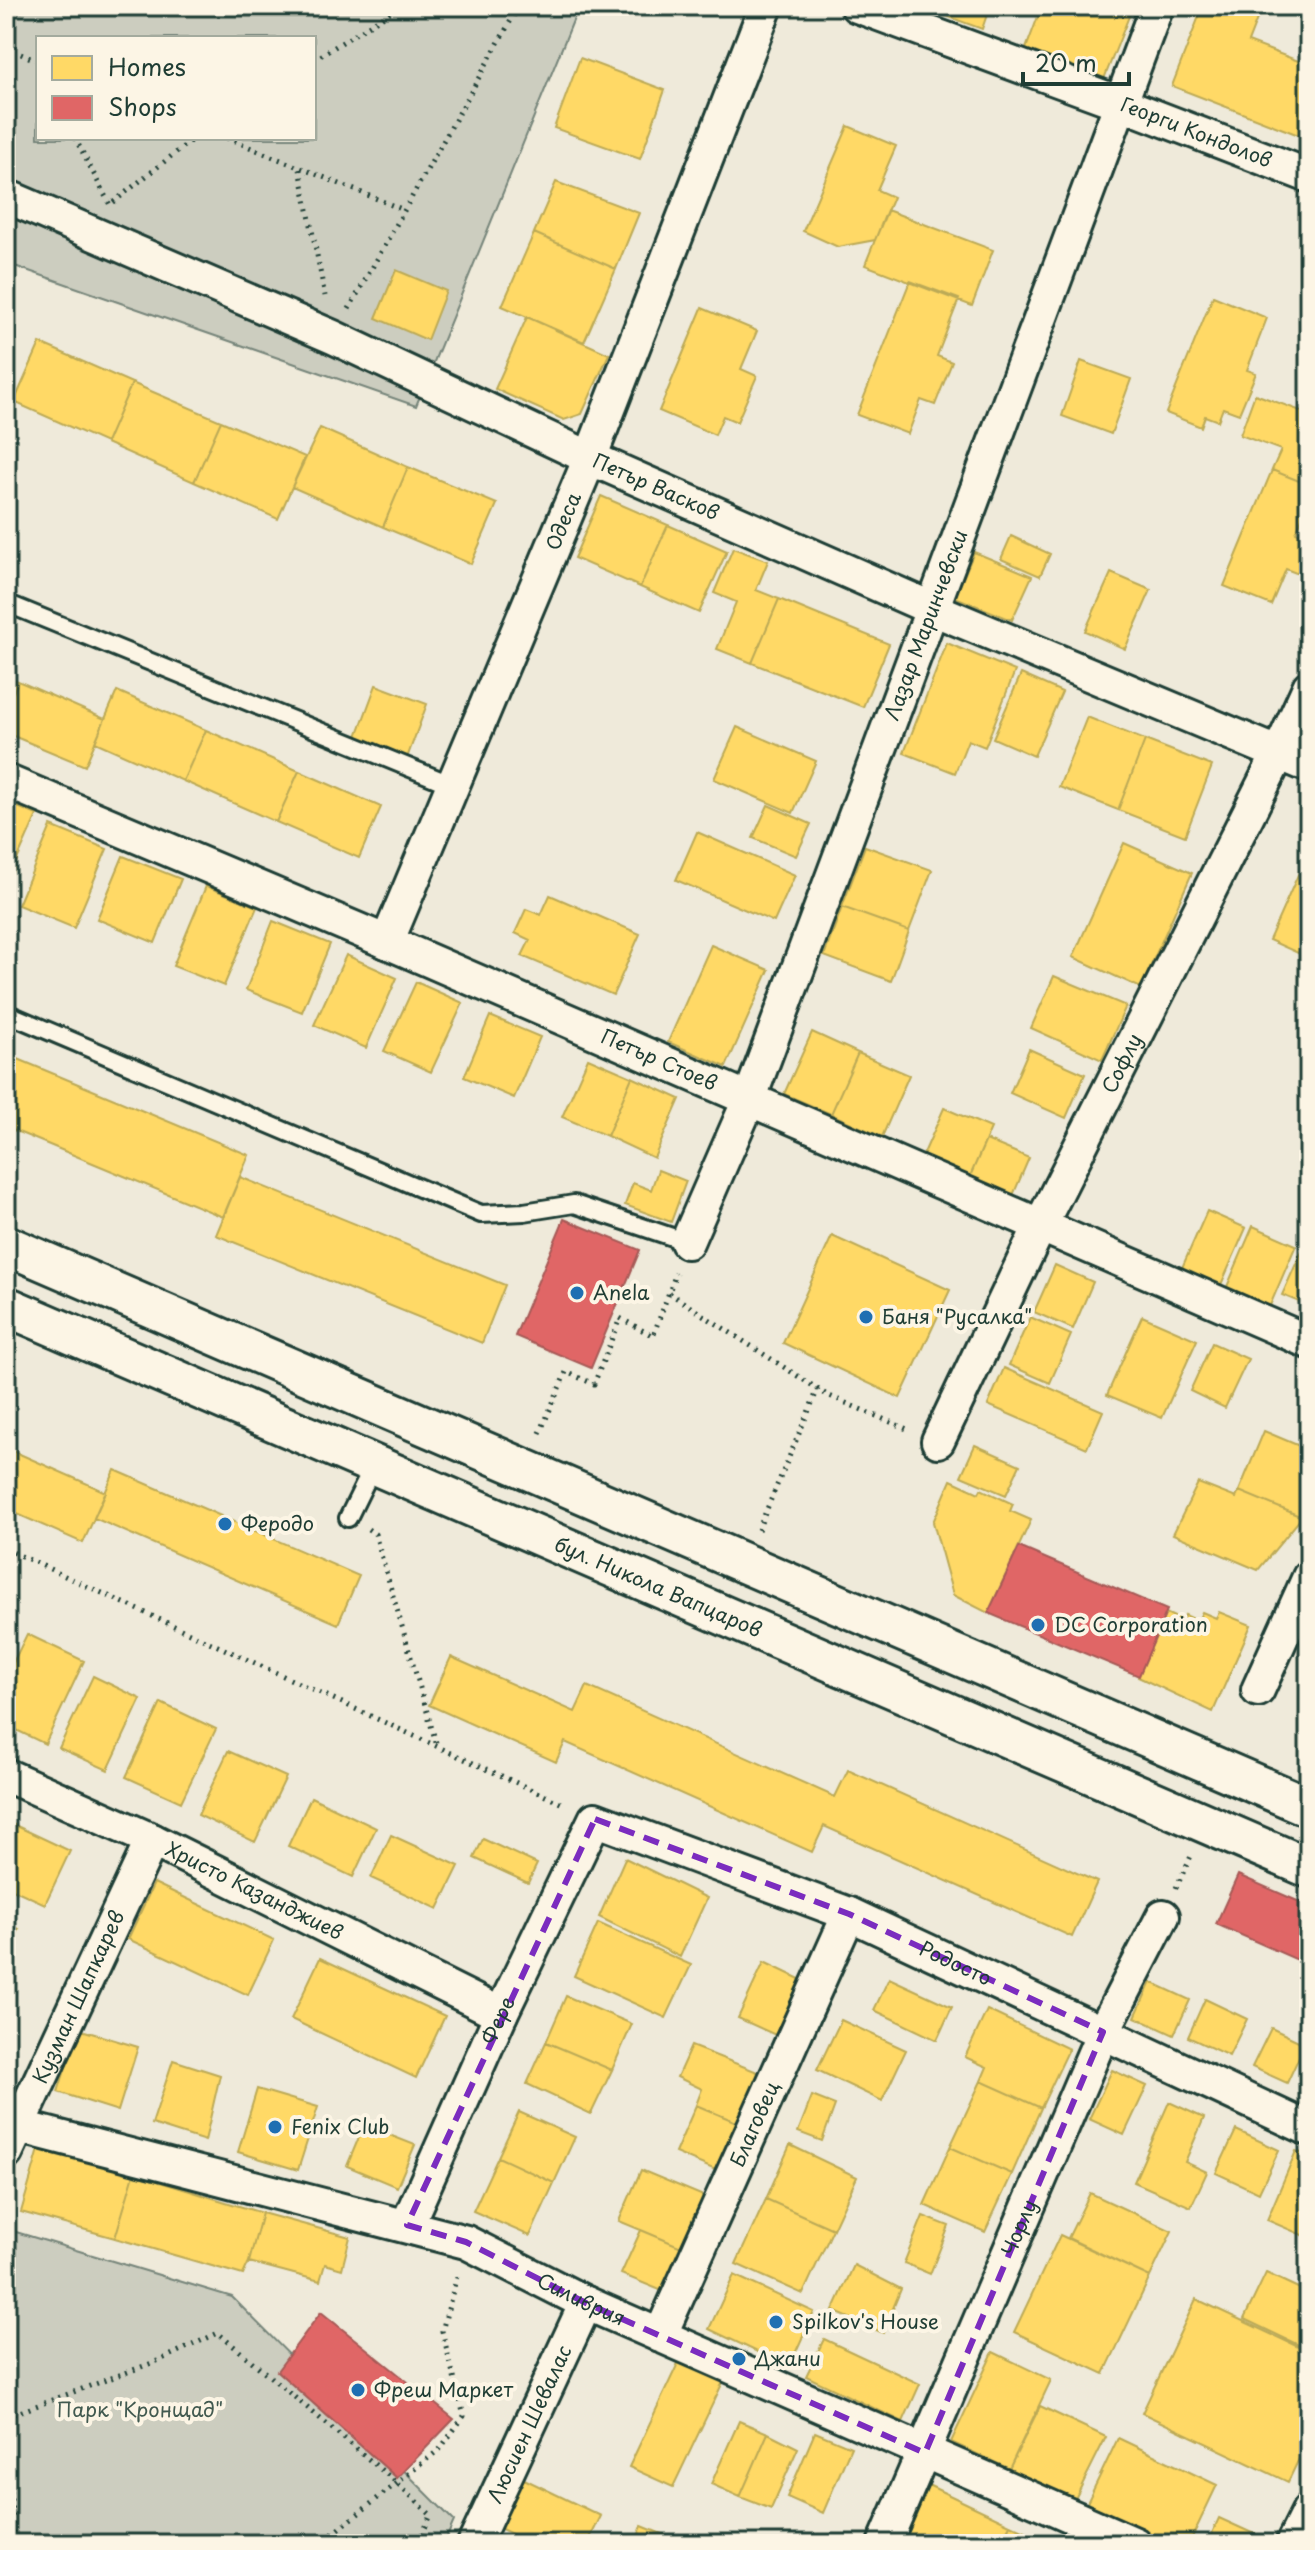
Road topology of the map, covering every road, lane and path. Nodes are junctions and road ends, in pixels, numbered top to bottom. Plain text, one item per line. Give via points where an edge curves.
1 (29, 6) edge
2 (400, 6) edge
3 (519, 6) edge
4 (766, 6) edge
5 (857, 6) edge
6 (1157, 6) edge
7 (6, 18) edge
8 (6, 48) edge
9 (316, 59) edge
10 (36, 62) edge
11 (1120, 103) junction
12 (76, 140) edge
13 (191, 140) edge
14 (232, 140) edge
15 (300, 168) junction
16 (1309, 176) edge
17 (6, 196) edge
18 (404, 210) junction
19 (333, 337) junction
20 (590, 458) junction
21 (6, 603) edge
22 (933, 609) junction
23 (1309, 687) edge
24 (1279, 753) junction
25 (1309, 766) edge
26 (6, 781) edge
27 (452, 785) junction
28 (387, 942) junction
29 (6, 1013) edge
30 (749, 1100) junction
31 (1040, 1226) junction
32 (687, 1242) junction
33 (6, 1245) edge
34 (669, 1293) junction
35 (6, 1306) edge
36 (1309, 1342) edge
37 (818, 1389) junction
38 (540, 1433) dead end
39 (938, 1441) joint
40 (374, 1465) junction
41 (348, 1518) joint
42 (758, 1530) dead end
43 (6, 1549) edge
44 (1309, 1577) edge
45 (1258, 1690) dead end
46 (438, 1747) junction
47 (6, 1775) edge
48 (1309, 1807) edge
49 (595, 1819) junction
50 (1203, 1823) junction
51 (152, 1840) junction
52 (1309, 1868) edge
53 (849, 1914) junction
54 (1163, 1916) joint
55 (501, 2014) junction
56 (1103, 2032) junction
57 (1309, 2129) edge
58 (10, 2134) edge
59 (407, 2225) junction
60 (466, 2242) junction
61 (586, 2303) junction
62 (660, 2336) junction
63 (6, 2417) edge
64 (6, 2443) edge
65 (925, 2453) junction
66 (397, 2483) junction
67 (1309, 2510) edge
68 (15, 2544) edge
69 (320, 2544) edge
70 (418, 2544) edge
71 (474, 2544) edge
72 (884, 2544) edge
73 (1135, 2544) edge
74 (1292, 2544) edge

1 - 7 path
2 - 9 path
3 - 18 path
4 - 20 street, Одеса
5 - 11 street, Георги Кондолов
6 - 11 street, Лазар Маринчевски
8 - 10 path
11 - 16 street, Георги Кондолов
11 - 22 street, Лазар Маринчевски
12 - 13 path via 110,205
14 - 15 path
15 - 18 path
15 - 19 path
17 - 19 street, Петър Васков
18 - 19 path
19 - 20 street, Петър Васков
20 - 22 street, Петър Васков
20 - 27 street, Одеса
21 - 27 lane
22 - 24 street, Петър Васков
22 - 30 street, Лазар Маринчевски
23 - 24 street, Софлу
24 - 25 street, Петър Васков
24 - 31 street, Софлу
26 - 28 street, Петър Стоев
27 - 28 street, Одеса
28 - 30 street, Петър Стоев
29 - 32 lane via 481,1214 574,1204
30 - 31 street, Петър Стоев
30 - 32 street, Лазар Маринчевски
31 - 36 street, Петър Стоев
31 - 39 street, Софлу
32 - 34 path
33 - 48 street
34 - 37 path
34 - 38 path via 653,1336 620,1318 594,1384 566,1372
35 - 40 street, бул. Никола Вапцаров
37 - 39 path
37 - 42 path
40 - 41 lane
40 - 50 street, бул. Никола Вапцаров
41 - 46 path via 375,1534
43 - 46 path
44 - 45 street
46 - 49 path
47 - 51 street, Христо Казанджиев
49 - 53 street, Родосто
49 - 55 street, Фере
50 - 52 street, бул. Никола Вапцаров
50 - 54 path
51 - 55 street, Христо Казанджиев
51 - 58 street, Кузман Шапкарев
53 - 56 street, Родосто
53 - 62 street, Благовец
54 - 56 street, Чорлу
55 - 59 street, Фере
56 - 57 street, Родосто
56 - 65 street, Чорлу
58 - 59 street, Силиврия
59 - 60 street, Силиврия
60 - 61 street, Силиврия
60 - 66 path via 442,2331 464,2416 440,2449
61 - 62 street, Силиврия
61 - 71 street, Люсиен Шевалас
62 - 65 street, Силиврия
63 - 66 path via 218,2333
64 - 68 path
65 - 72 street, Чорлу
65 - 73 street, Силиврия
66 - 69 path
66 - 70 path via 431,2515
67 - 74 street

